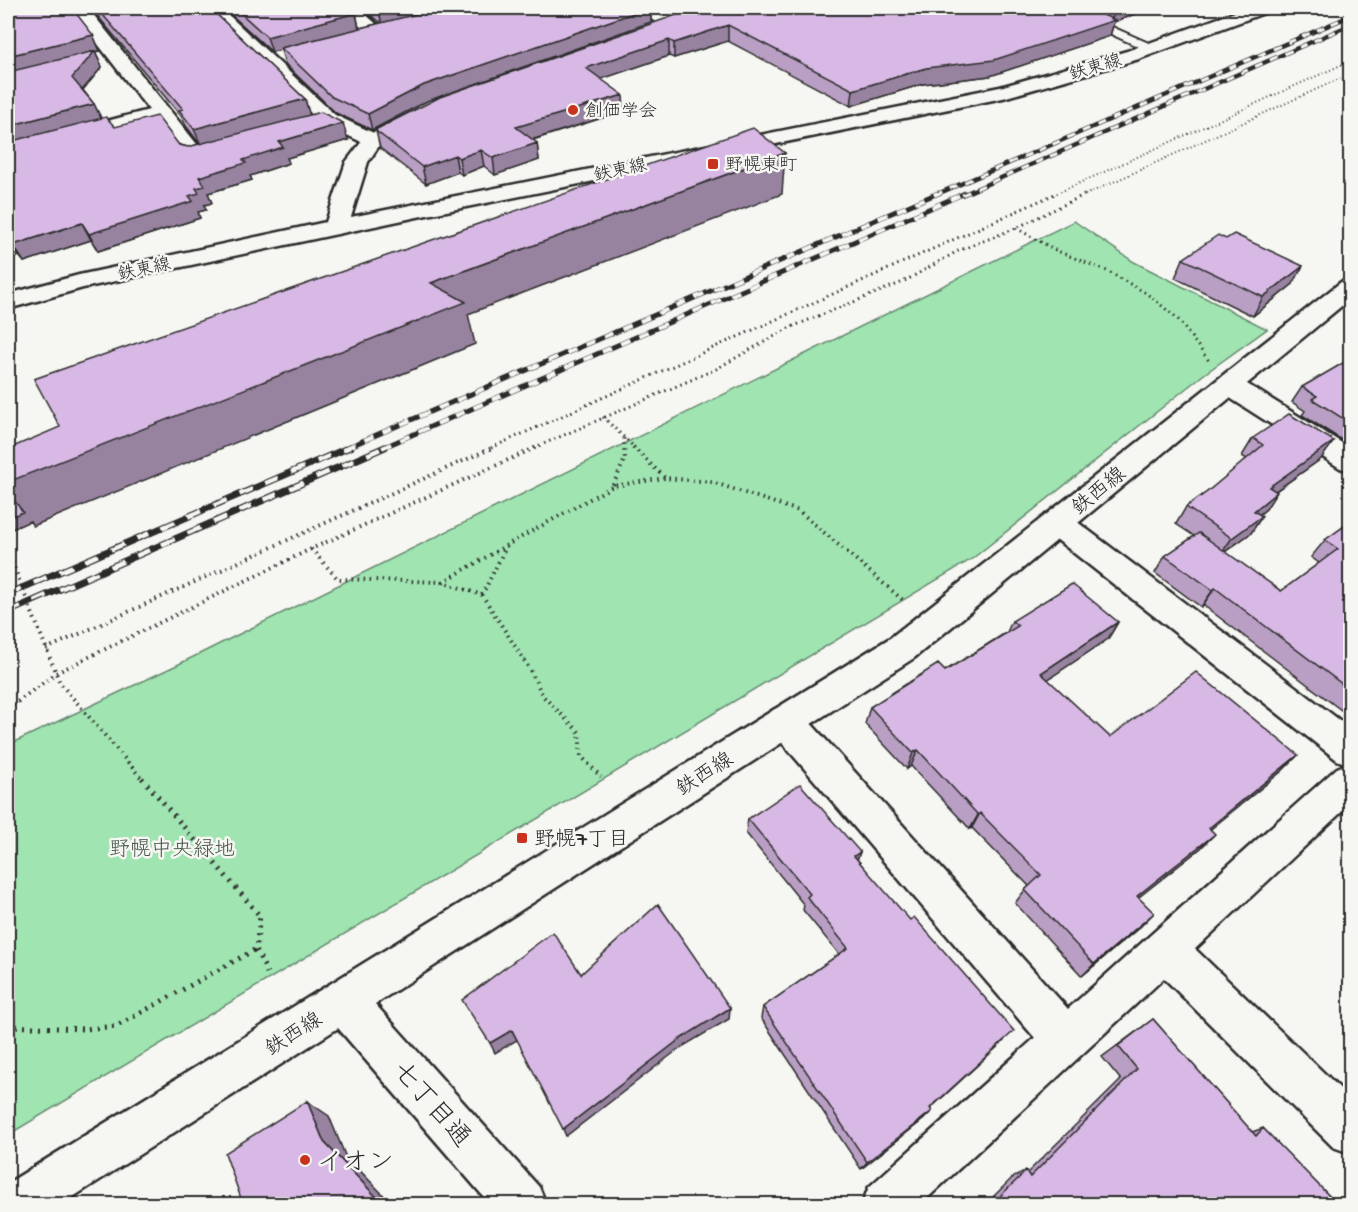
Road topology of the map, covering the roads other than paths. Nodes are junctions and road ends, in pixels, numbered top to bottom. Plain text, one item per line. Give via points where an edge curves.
1 (79, 8) edge
2 (212, 8) edge
3 (348, 8) edge
4 (647, 8) edge
5 (1060, 8) edge
6 (1261, 8) edge
7 (398, 27) edge
8 (652, 31) edge
9 (377, 32) junction
10 (355, 38) edge
11 (1153, 48) junction
12 (116, 55) junction
13 (290, 55) edge
14 (94, 61) edge
15 (268, 61) junction
16 (435, 106) edge
17 (161, 113) junction
18 (328, 119) junction
19 (306, 125) edge
20 (250, 140) edge
21 (373, 140) junction
22 (8, 153) edge
23 (336, 228) junction
24 (1350, 287) edge
25 (8, 302) edge
26 (1222, 377) junction
27 (1350, 461) edge
28 (1057, 523) junction
29 (786, 721) junction
30 (1350, 749) edge
31 (1350, 780) edge
32 (1165, 949) junction
33 (344, 1001) junction
34 (1066, 1040) junction
35 (1350, 1130) edge
36 (19, 1204) edge
37 (522, 1204) edge
38 (886, 1204) edge

1 - 12 street
2 - 15 street
3 - 9 street
4 - 8 street via 680,21
5 - 11 lane
6 - 11 street, 鉄東線
7 - 9 street
9 - 10 street
11 - 23 street, 鉄東線 via 1003,92
12 - 14 street
12 - 17 street
13 - 15 street
15 - 18 street
16 - 21 street
17 - 20 street via 195,156
17 - 22 street
18 - 19 street
18 - 21 street
21 - 23 street via 357,162
23 - 25 street, 鉄東線 via 79,282
24 - 26 street, 鉄西線
26 - 27 street
26 - 28 street, 鉄西線
28 - 29 street, 鉄西線 via 902,648
28 - 30 street
29 - 33 street, 鉄西線
29 - 34 street
31 - 32 street
32 - 34 street
32 - 35 street
33 - 36 street, 鉄西線
33 - 37 street, 七丁目通
34 - 38 street

